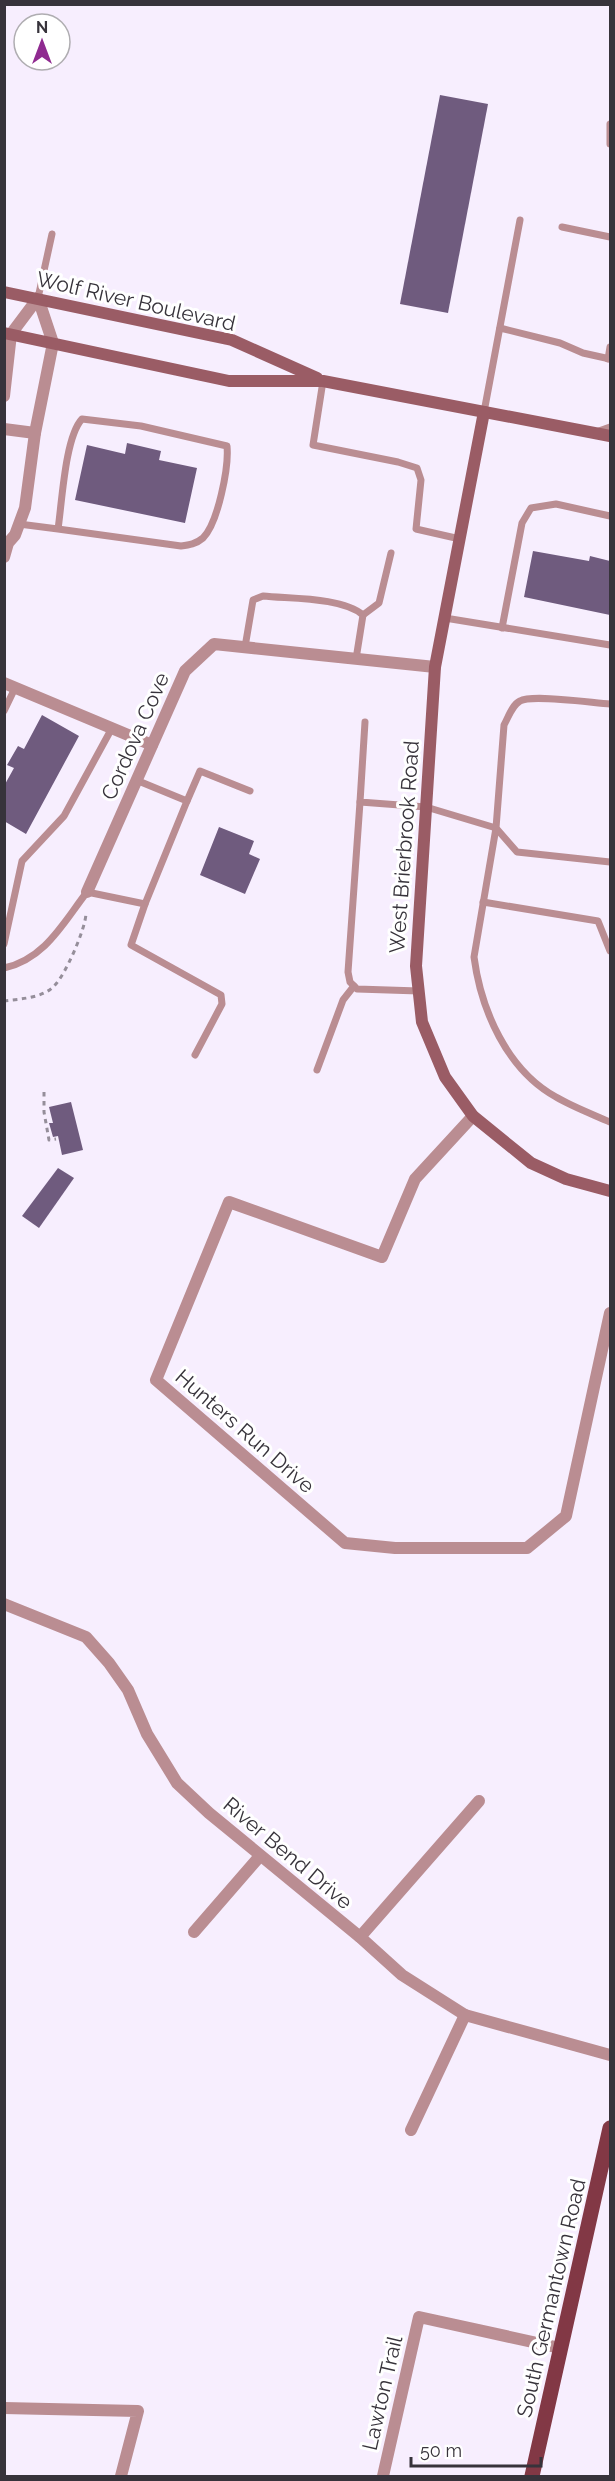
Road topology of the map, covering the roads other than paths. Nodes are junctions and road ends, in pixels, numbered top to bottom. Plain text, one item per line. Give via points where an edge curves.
1 (610, 124) edge
2 (610, 144) edge
3 (520, 220) dead end
4 (562, 227) dead end
5 (52, 234) dead end
6 (610, 237) edge
7 (4, 292) edge
8 (38, 298) junction
9 (500, 328) junction
10 (8, 334) edge
11 (53, 343) junction
12 (610, 347) edge
13 (609, 359) edge
14 (323, 381) junction
15 (4, 396) edge
16 (484, 412) junction
17 (610, 427) edge
18 (4, 429) edge
19 (35, 433) junction
20 (593, 433) junction
21 (610, 436) edge
22 (610, 516) edge
23 (19, 524) junction
24 (58, 529) junction
25 (6, 538) edge
26 (460, 539) junction
27 (391, 553) dead end
28 (4, 557) edge
29 (363, 615) junction
30 (445, 618) junction
31 (502, 628) junction
32 (610, 645) edge
33 (245, 647) junction
34 (356, 659) junction
35 (435, 667) junction
36 (10, 686) edge
37 (610, 704) edge
38 (4, 711) edge
39 (366, 722) dead end
40 (112, 728) junction
41 (152, 745) junction
42 (136, 780) junction
43 (250, 792) dead end
44 (187, 801) junction
45 (360, 802) junction
46 (426, 807) junction
47 (496, 828) junction
48 (610, 862) edge
49 (87, 892) junction
50 (483, 902) junction
51 (145, 904) junction
52 (4, 945) edge
53 (610, 951) edge
54 (4, 968) edge
55 (354, 986) junction
56 (418, 991) junction
57 (195, 1055) dead end
58 (317, 1070) dead end
59 (473, 1116) junction
60 (610, 1122) edge
61 (610, 1191) edge
62 (610, 1313) edge
63 (4, 1604) edge
64 (479, 1801) dead end
65 (260, 1856) junction
66 (194, 1932) dead end
67 (360, 1937) junction
68 (465, 2015) junction
69 (610, 2055) edge
70 (610, 2128) edge
71 (411, 2130) dead end
72 (561, 2348) junction
73 (4, 2408) edge
74 (121, 2476) edge
75 (383, 2476) edge
76 (532, 2476) edge

1 - 2 lane
3 - 9 lane
4 - 6 lane
5 - 8 lane
7 - 8 main road, Wolf River Boulevard
8 - 10 street
8 - 11 street
8 - 14 main road, Wolf River Boulevard via 232,340
9 - 13 lane
9 - 16 lane
10 - 11 main road, Wolf River Boulevard
10 - 15 street
11 - 14 main road, Wolf River Boulevard via 230,381
11 - 19 street
12 - 13 lane
14 - 16 main road, Wolf River Boulevard
14 - 26 lane via 313,445 417,468 421,480 416,529
16 - 20 main road, Wolf River Boulevard
16 - 26 main road, West Brierbrook Road
17 - 20 lane
18 - 19 street
19 - 23 street
20 - 21 main road, Wolf River Boulevard
22 - 31 lane via 556,504 531,508 522,523
23 - 24 lane
23 - 25 street
24 - 24 lane via 70,446 76,425 82,419 141,426 227,446 229,462 218,507 204,537 194,544 180,546
25 - 28 street
26 - 30 main road, West Brierbrook Road
27 - 29 lane via 379,603
29 - 33 lane via 341,604 262,596 253,600
29 - 34 lane
30 - 31 lane
30 - 35 main road, West Brierbrook Road
31 - 32 lane
33 - 34 street, Cordova Cove
33 - 41 street, Cordova Cove via 214,644 185,670
34 - 35 street, Cordova Cove
35 - 46 main road, West Brierbrook Road
36 - 38 lane
36 - 40 street
37 - 47 lane via 520,701 504,725
39 - 45 lane
40 - 41 street
40 - 52 lane via 64,816 22,861
41 - 42 street, Cordova Cove
42 - 44 lane
42 - 49 street, Cordova Cove
43 - 44 lane via 200,771
44 - 51 lane
45 - 46 lane
45 - 55 lane via 348,972
46 - 47 lane
46 - 56 main road, West Brierbrook Road via 416,966
47 - 48 lane via 517,852
47 - 50 lane
49 - 51 lane
49 - 54 lane via 33,957
50 - 53 lane via 598,921
50 - 60 lane via 474,957 487,1009 504,1046 527,1074 554,1096
51 - 57 lane via 130,945 221,995 222,1004
55 - 56 lane
55 - 58 lane via 343,1000
56 - 59 main road, West Brierbrook Road via 422,1022 445,1077
59 - 61 main road, West Brierbrook Road via 531,1163 566,1179
59 - 62 street, Hunters Run Drive via 415,1179 382,1257 230,1202 156,1380 345,1543 395,1548 527,1548 566,1516
63 - 65 street, River Bend Drive via 86,1637 128,1690 147,1734 177,1783
64 - 67 street
65 - 66 street
65 - 67 street, River Bend Drive
67 - 68 street, River Bend Drive via 402,1975
68 - 69 street, River Bend Drive
68 - 71 street
70 - 72 main road, South Germantown Road
72 - 75 street, Lawton Trail via 419,2317
72 - 76 main road, South Germantown Road
73 - 74 street via 138,2411

